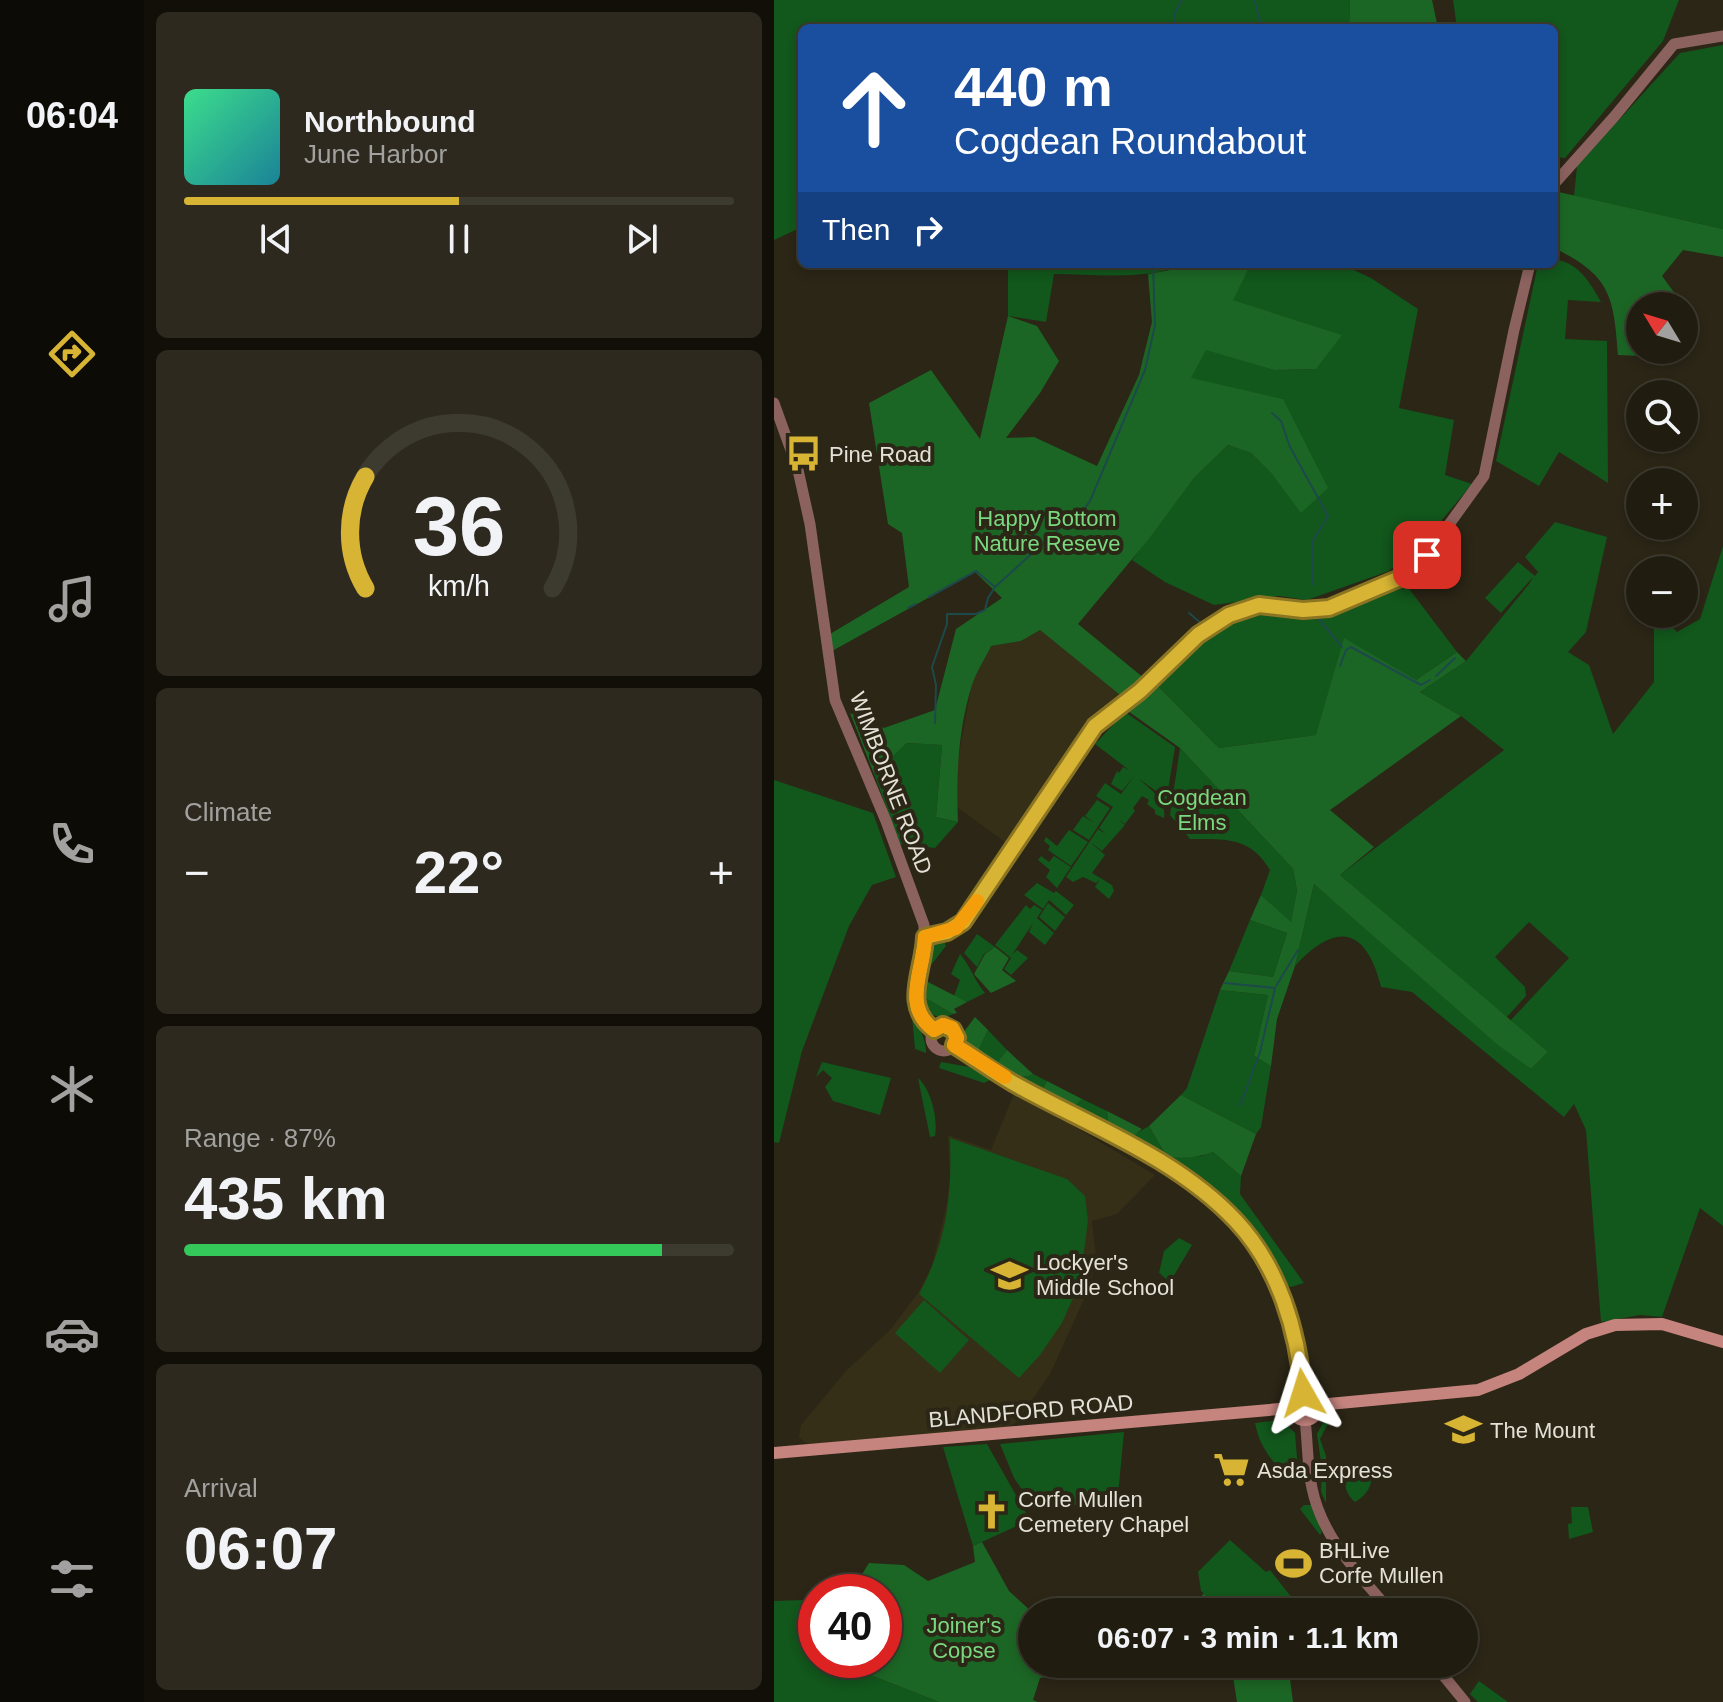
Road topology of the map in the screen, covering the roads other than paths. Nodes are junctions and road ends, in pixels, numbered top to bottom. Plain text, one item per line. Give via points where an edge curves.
1 (1723, 36) edge
2 (1558, 180) edge
3 (1529, 268) edge
4 (774, 403) edge
5 (925, 937) junction
6 (934, 1030) junction
7 (954, 1045) junction
8 (1723, 1342) edge
9 (1303, 1393) junction
10 (1318, 1405) junction
11 (1291, 1408) junction
12 (1305, 1420) junction
13 (774, 1453) edge
14 (1379, 1598) edge
15 (1445, 1678) edge
16 (1465, 1702) edge

1 - 2 street via 1674,44
3 - 5 street via 1484,476 1427,555 1407,575 1329,608 1259,605 1229,615 1198,635 1095,726 963,922
4 - 5 street, WIMBORNE ROAD via 807,510 835,700 901,861
5 - 6 street, WIMBORNE ROAD via 915,1001 922,1019
6 - 7 street via 952,1028
6 - 7 street via 937,1049
7 - 9 street via 1164,1165 1237,1222 1282,1295 1294,1331
8 - 10 main road via 1662,1324 1615,1325 1586,1334 1519,1374 1478,1390
9 - 10 main road
9 - 11 main road
10 - 12 main road via 1315,1416
11 - 12 main road
11 - 13 main road, BLANDFORD ROAD
12 - 14 street via 1312,1487 1325,1528
15 - 16 street

